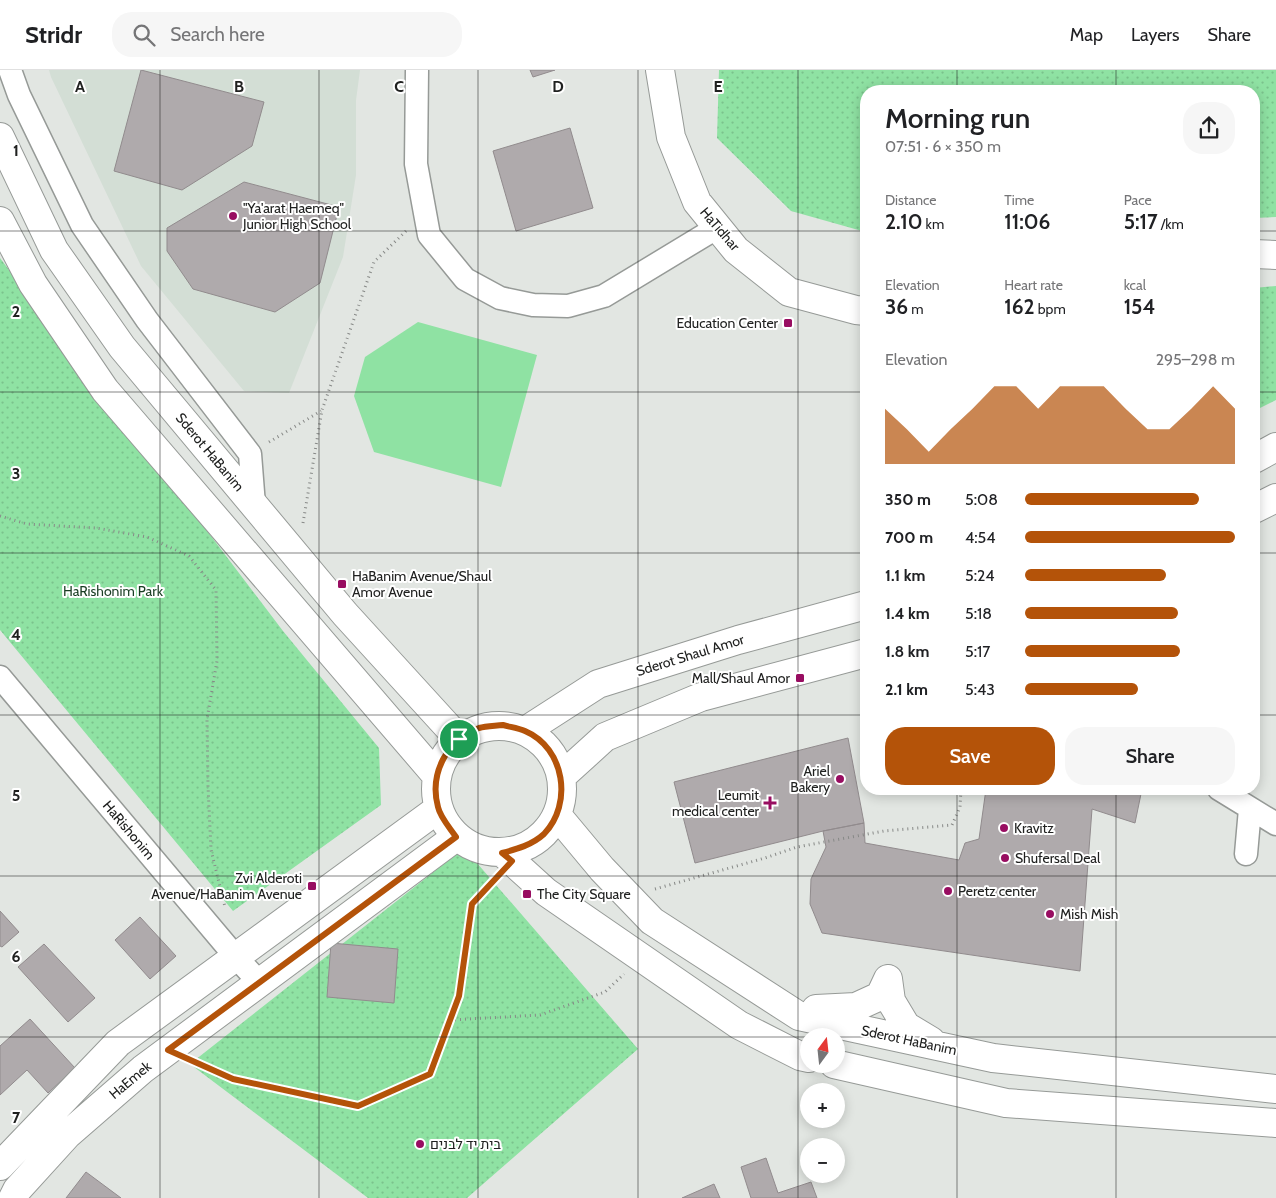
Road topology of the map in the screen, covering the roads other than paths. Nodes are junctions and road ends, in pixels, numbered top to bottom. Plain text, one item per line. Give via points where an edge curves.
1 (10, 70) edge
2 (417, 70) edge
3 (660, 70) edge
4 (0, 137) edge
5 (0, 221) edge
6 (718, 227) junction
7 (1260, 254) edge
8 (1276, 254) edge
9 (860, 310) edge
10 (1276, 447) edge
11 (1260, 456) edge
12 (1276, 498) edge
13 (254, 505) junction
14 (1260, 506) edge
15 (860, 607) edge
16 (860, 655) edge
17 (0, 677) edge
18 (525, 731) junction
19 (459, 739) junction
20 (436, 775) junction
21 (561, 776) junction
22 (1228, 795) edge
23 (438, 809) junction
24 (1250, 809) junction
25 (557, 815) junction
26 (1276, 824) edge
27 (456, 837) junction
28 (1246, 854) dead end
29 (507, 857) junction
30 (235, 956) junction
31 (259, 982) junction
32 (788, 1009) junction
33 (944, 1048) junction
34 (800, 1056) edge
35 (845, 1066) edge
36 (1276, 1089) edge
37 (1276, 1123) edge
38 (8, 1181) edge

1 - 13 street via 82,225 147,320 250,454
2 - 6 street via 416,164 429,235 465,279 500,298 533,305 568,306 604,296
3 - 6 main road, HaTidhar via 671,137 697,202
4 - 13 main road, Sderot HaBanim via 54,250 122,347
5 - 20 main road via 33,284 105,390
6 - 9 main road, HaTidhar via 736,250 789,292
7 - 8 main road
10 - 11 main road
12 - 14 main road
13 - 19 main road, Sderot HaBanim via 346,614
15 - 18 main road, Sderot Shaul Amor via 738,640 598,684
16 - 21 main road via 693,701 605,737
17 - 30 street, HaRishonim
18 - 19 main road via 503,725 480,728
18 - 21 main road via 542,742 554,758
19 - 20 main road via 444,755
20 - 23 main road
21 - 25 main road via 562,796
22 - 24 street
23 - 27 main road
23 - 30 main road, HaEmek
24 - 26 street
24 - 28 street
25 - 29 main road via 544,834
25 - 32 main road, Sderot HaBanim via 602,869 652,921
27 - 29 main road via 470,846
27 - 31 main road, HaEmek
29 - 34 main road via 546,892 739,1025
30 - 31 street, HaRishonim
30 - 38 main road, HaEmek via 118,1043
31 - 38 main road, HaEmek via 142,1069 67,1135
32 - 33 main road, Sderot HaBanim via 799,1016
32 - 33 main road via 856,1008 880,996 888,979 891,1001 906,1026
33 - 36 main road, Sderot HaBanim via 992,1058
35 - 37 main road via 1006,1103

